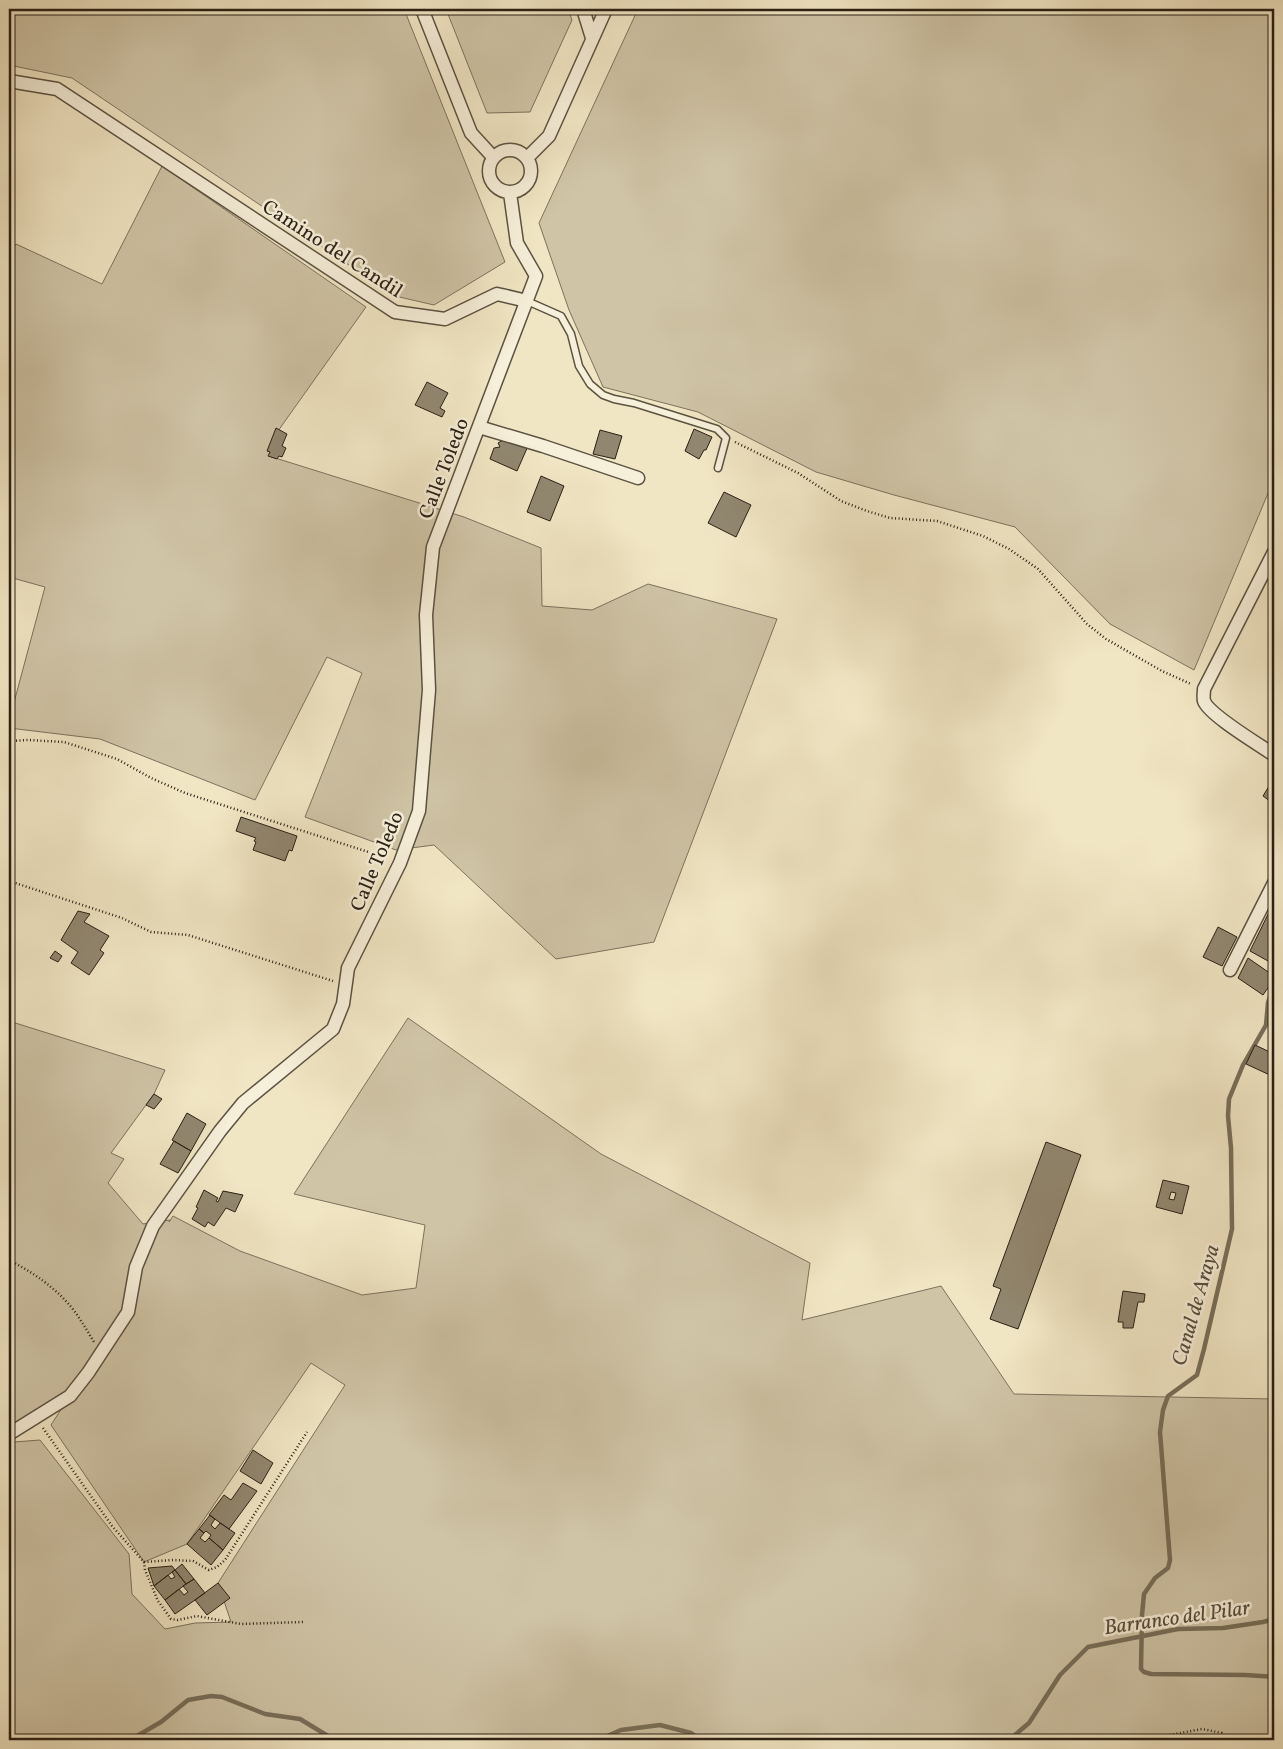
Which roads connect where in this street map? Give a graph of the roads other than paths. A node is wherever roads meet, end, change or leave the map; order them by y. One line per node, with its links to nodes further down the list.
1 (422, 9): 6 (street)
2 (582, 9): 4 (street)
3 (606, 9): 4 (street)
4 (592, 38): 7 (street)
5 (9, 81): 9 (street, Camino del Candil)
6 (493, 157): 7 (street); 8 (street)
7 (528, 158): 8 (street)
8 (510, 193): 9 (street, Calle Toledo)
9 (527, 301): 10 (street, Calle Toledo); 11 (lane, Camino del Candil)
10 (479, 427): 12 (street); 17 (street, Calle Toledo)
11 (718, 468)
12 (638, 478)
13 (1274, 552): 14 (street)
14 (1274, 755)
15 (1274, 883): 16 (street)
16 (1230, 970)
17 (9, 1434)

